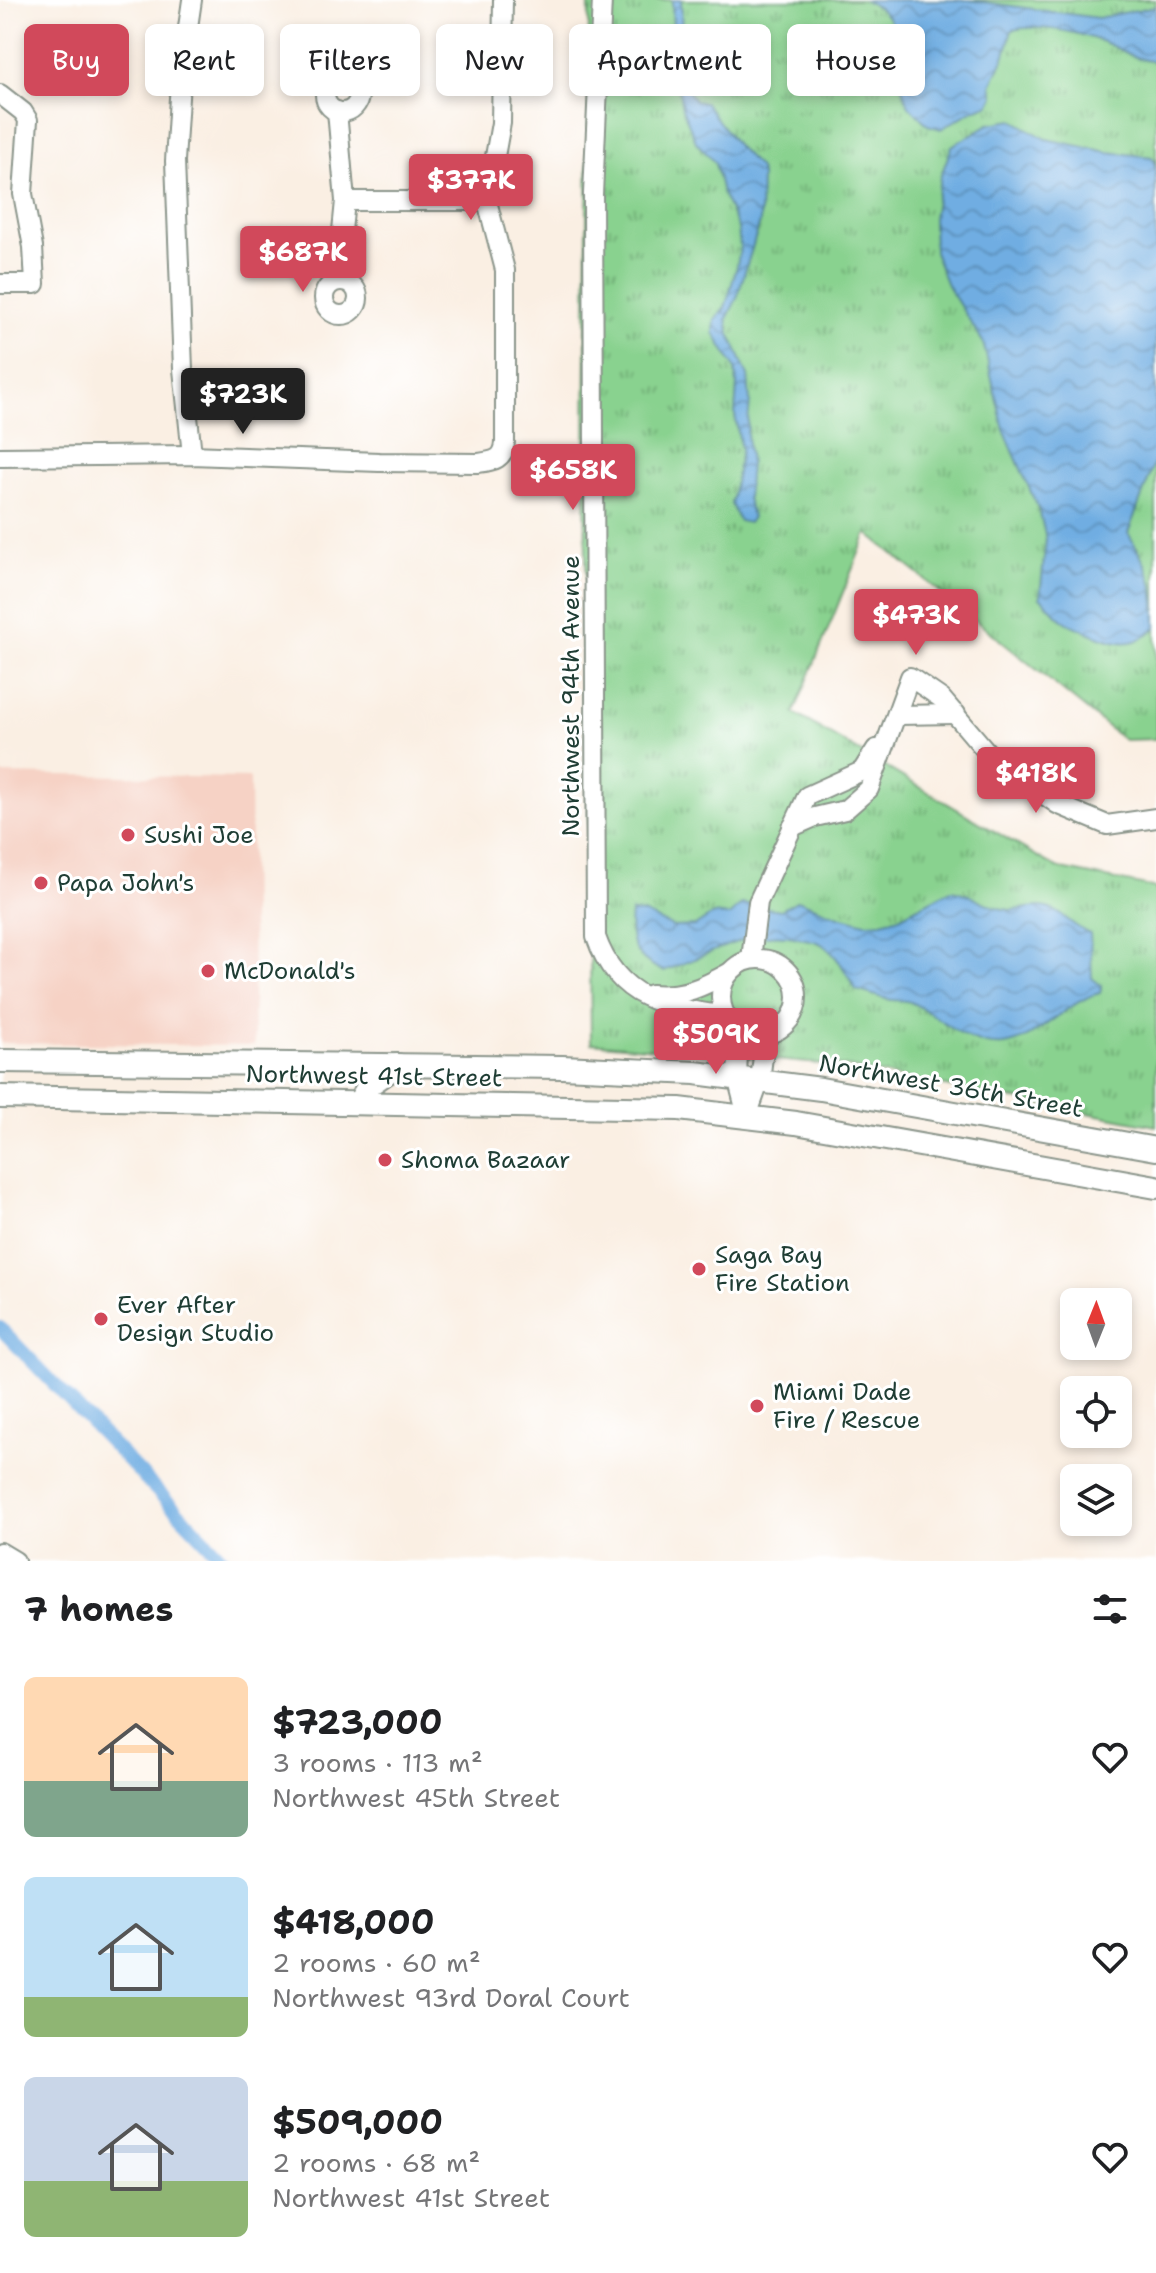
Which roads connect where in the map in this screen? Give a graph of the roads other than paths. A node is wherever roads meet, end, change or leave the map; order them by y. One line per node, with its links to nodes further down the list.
1 (192, 0): 10 (street)
2 (503, 0): 7 (street)
3 (602, 0): 18 (street, Northwest 94th Avenue)
4 (0, 94): 9 (street)
5 (337, 111): 6 (street)
6 (345, 201): 7 (street); 8 (street)
7 (487, 201): 10 (street)
8 (337, 281)
9 (0, 284)
10 (192, 455): 11 (street)
11 (0, 457)
12 (956, 714): 13 (street); 13 (street); 14 (street)
13 (898, 715): 15 (street); 15 (street)
14 (1156, 818)
15 (792, 827): 16 (street)
16 (753, 951): 17 (street); 20 (street)
17 (730, 972): 18 (street); 19 (street)
18 (637, 992): 19 (street, Northwest 94th Avenue)
19 (733, 1022): 20 (street); 26 (street)
20 (766, 1034): 27 (street)
21 (0, 1061): 22 (main road, Northwest 41st Street)
22 (180, 1063): 23 (main road, Northwest 41st Street); 29 (main road)
23 (274, 1064): 24 (main road, Northwest 41st Street); 30 (main road); 31 (main road)
24 (398, 1065): 25 (main road, Northwest 41st Street); 32 (main road)
25 (562, 1067): 26 (main road, Northwest 41st Street); 33 (main road)
26 (737, 1077): 27 (main road, Northwest 36th Street); 34 (street)
27 (760, 1080): 34 (street); 35 (main road, Northwest 36th Street)
28 (0, 1097): 29 (main road, Northwest 41st Street)
29 (178, 1099): 30 (main road, Northwest 41st Street)
30 (225, 1100): 31 (main road, Northwest 41st Street)
31 (305, 1101): 32 (main road, Northwest 41st Street)
32 (359, 1102): 33 (main road, Northwest 41st Street)
33 (561, 1105): 34 (main road, Northwest 41st Street)
34 (747, 1116): 37 (main road)
35 (1133, 1145): 36 (main road, Northwest 36th Street); 37 (main road)
36 (1156, 1149)
37 (1126, 1181): 38 (main road)
38 (1156, 1187)
39 (0, 1552): 40 (street)
40 (15, 1561)

